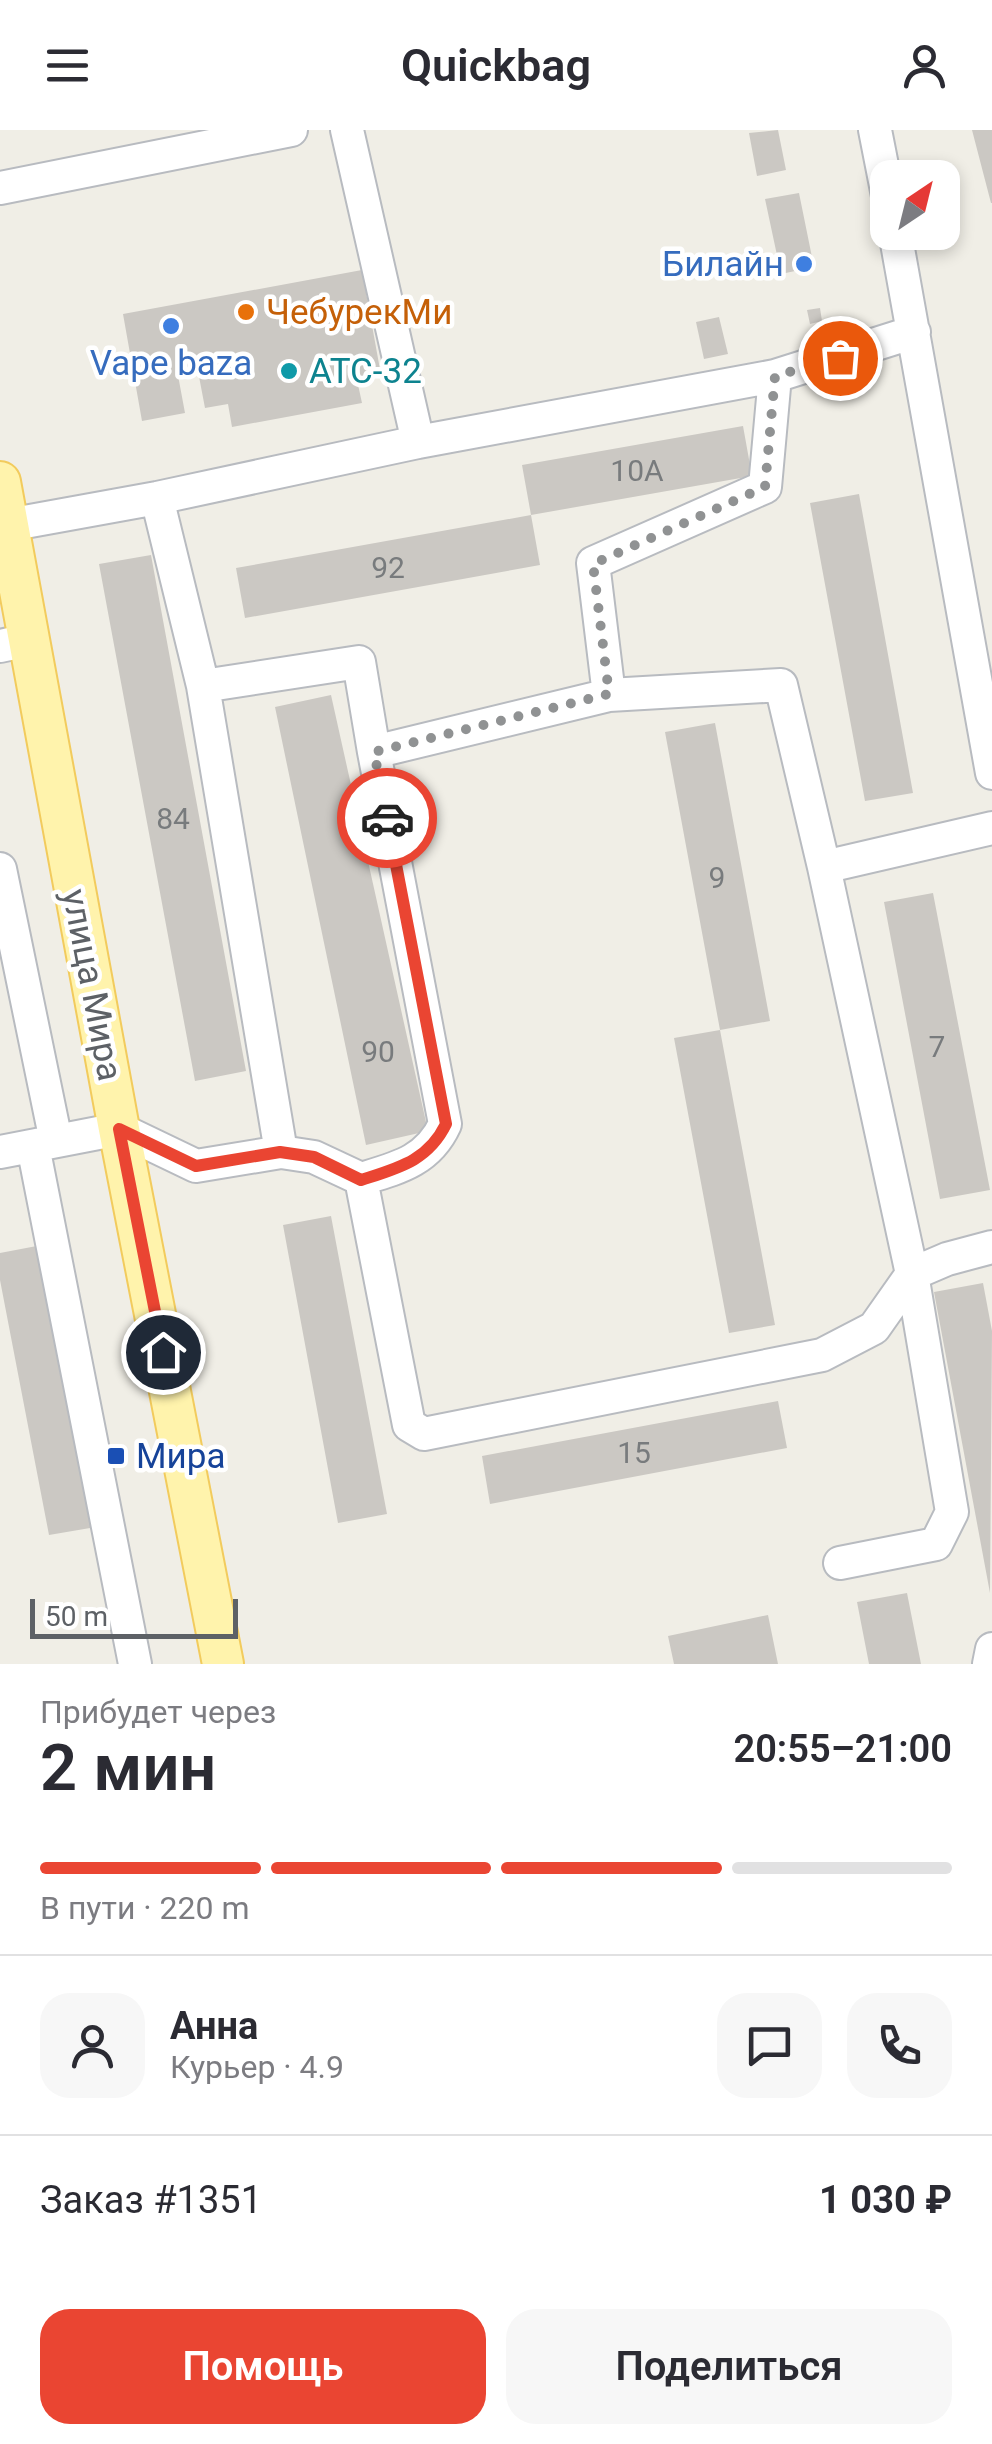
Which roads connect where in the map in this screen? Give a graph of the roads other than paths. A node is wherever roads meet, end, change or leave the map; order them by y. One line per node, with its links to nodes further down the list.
1 (290, 130): 5 (street)
2 (348, 130): 9 (street)
3 (875, 130): 4 (street)
4 (881, 160)
5 (0, 188)
6 (898, 250): 7 (street)
7 (914, 332): 8 (street); 17 (street)
8 (775, 376): 9 (street); 15 (street)
9 (418, 442): 11 (street)
10 (0, 482): 12 (main road, улица Мира)
11 (157, 498): 12 (street); 14 (street)
12 (8, 524): 13 (main road, улица Мира)
13 (14, 643): 21 (main road, улица Мира)
14 (203, 686): 16 (street); 24 (street)
15 (609, 694): 16 (street); 19 (street)
16 (374, 752): 25 (street)
17 (992, 773)
18 (992, 828): 19 (street)
19 (824, 867): 27 (street)
20 (0, 868): 22 (street)
21 (119, 1129): 22 (street); 24 (street); 31 (main road, улица Мира)
22 (44, 1143): 23 (street); 30 (street)
23 (0, 1152)
24 (280, 1152): 25 (street)
25 (361, 1180): 27 (street)
26 (992, 1247): 27 (street)
27 (912, 1274): 28 (street)
28 (840, 1564)
29 (992, 1649): 32 (street)
30 (135, 1664)
31 (221, 1664)
32 (989, 1664)

